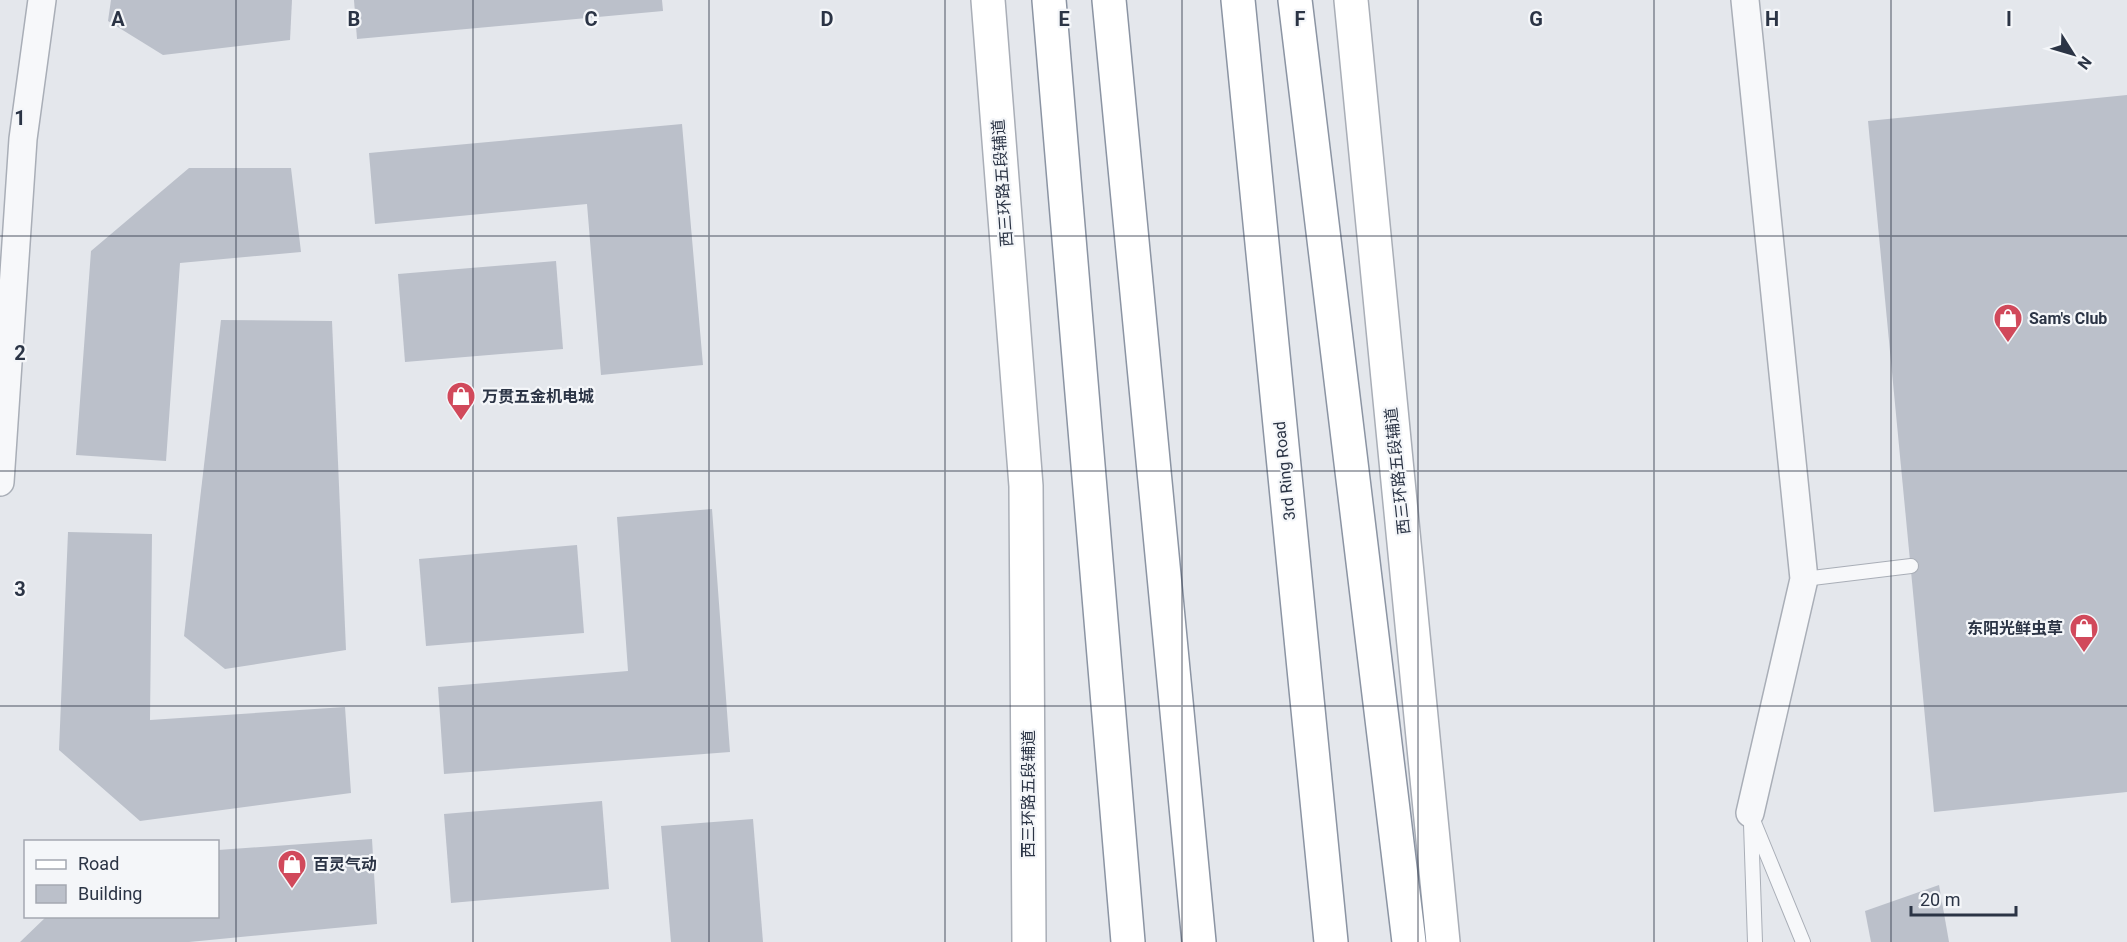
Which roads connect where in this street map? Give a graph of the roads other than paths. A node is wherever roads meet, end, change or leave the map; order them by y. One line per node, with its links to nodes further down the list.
1 (42, 0): 9 (street)
2 (988, 0): 13 (main road, 西三环路五段辅道)
3 (1049, 0): 14 (main road)
4 (1109, 0): 15 (main road)
5 (1238, 0): 16 (main road, 3rd Ring Road)
6 (1294, 0): 17 (main road)
7 (1351, 0): 18 (main road, 西三环路五段辅道)
8 (1745, 0): 11 (street)
9 (0, 482)
10 (1911, 566): 11 (lane)
11 (1804, 579): 12 (street)
12 (1750, 813): 19 (lane); 20 (lane)
13 (1029, 942)
14 (1128, 942)
15 (1199, 942)
16 (1331, 942)
17 (1409, 942)
18 (1443, 942)
19 (1755, 942)
20 (1803, 942)

